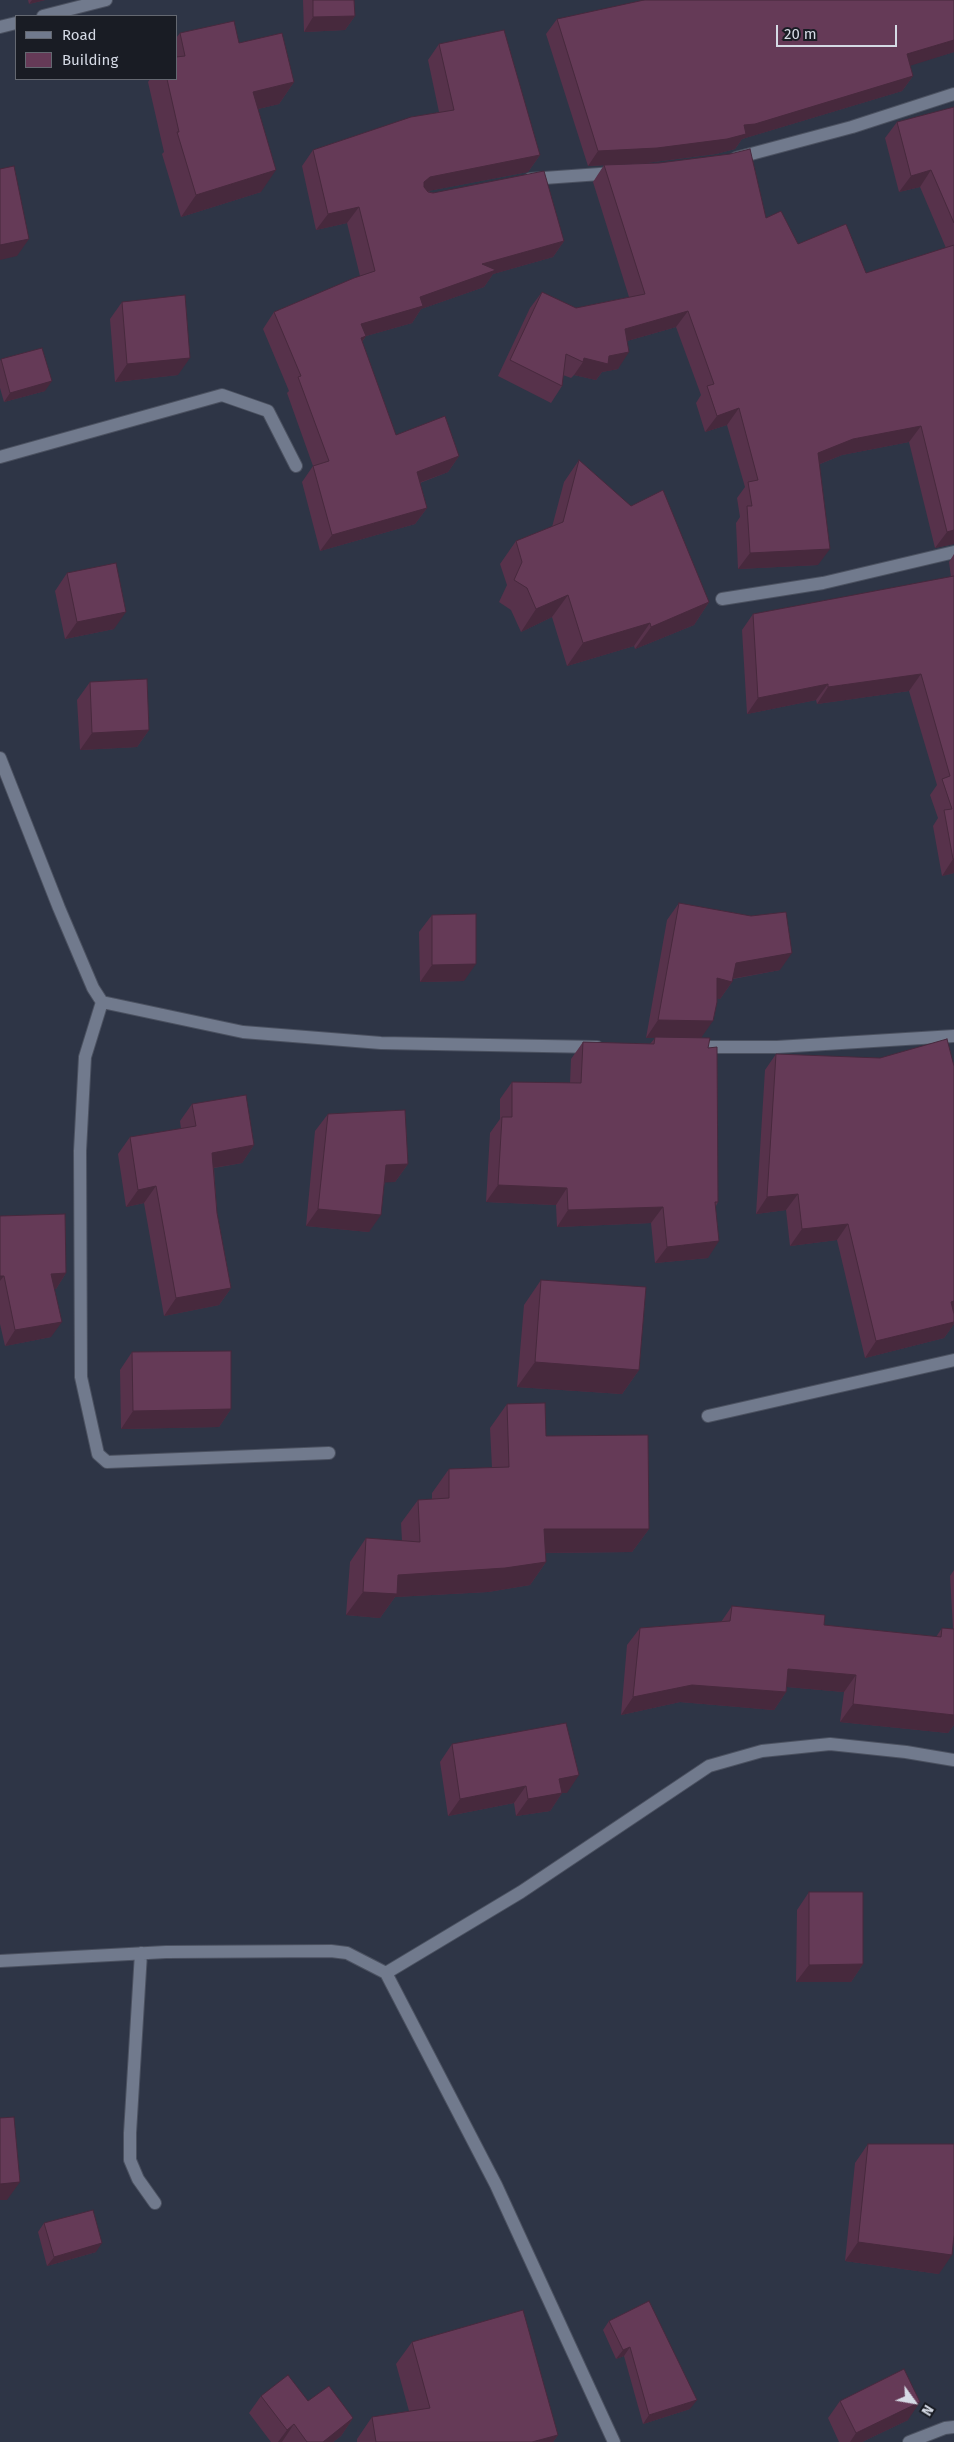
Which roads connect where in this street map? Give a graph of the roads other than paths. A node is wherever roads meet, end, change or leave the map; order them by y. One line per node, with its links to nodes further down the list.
1 (106, 0): 2 (street)
2 (47, 15)
3 (15, 23): 4 (street)
4 (0, 27)
5 (954, 94): 6 (street)
6 (727, 160)
7 (628, 172): 8 (street)
8 (521, 180)
9 (0, 457): 10 (street)
10 (296, 466)
11 (954, 552): 12 (street)
12 (722, 599)
13 (0, 758): 14 (street)
14 (102, 1002): 16 (street); 20 (street)
15 (954, 1036): 17 (street)
16 (609, 1047)
17 (678, 1047)
18 (954, 1360): 19 (street)
19 (708, 1416)
20 (329, 1453)
21 (954, 1760): 24 (street)
22 (141, 1953): 23 (street); 24 (street); 25 (street)
23 (0, 1961)
24 (386, 1974): 27 (street)
25 (155, 2203)
26 (954, 2427): 28 (street)
27 (614, 2442)
28 (909, 2442)

